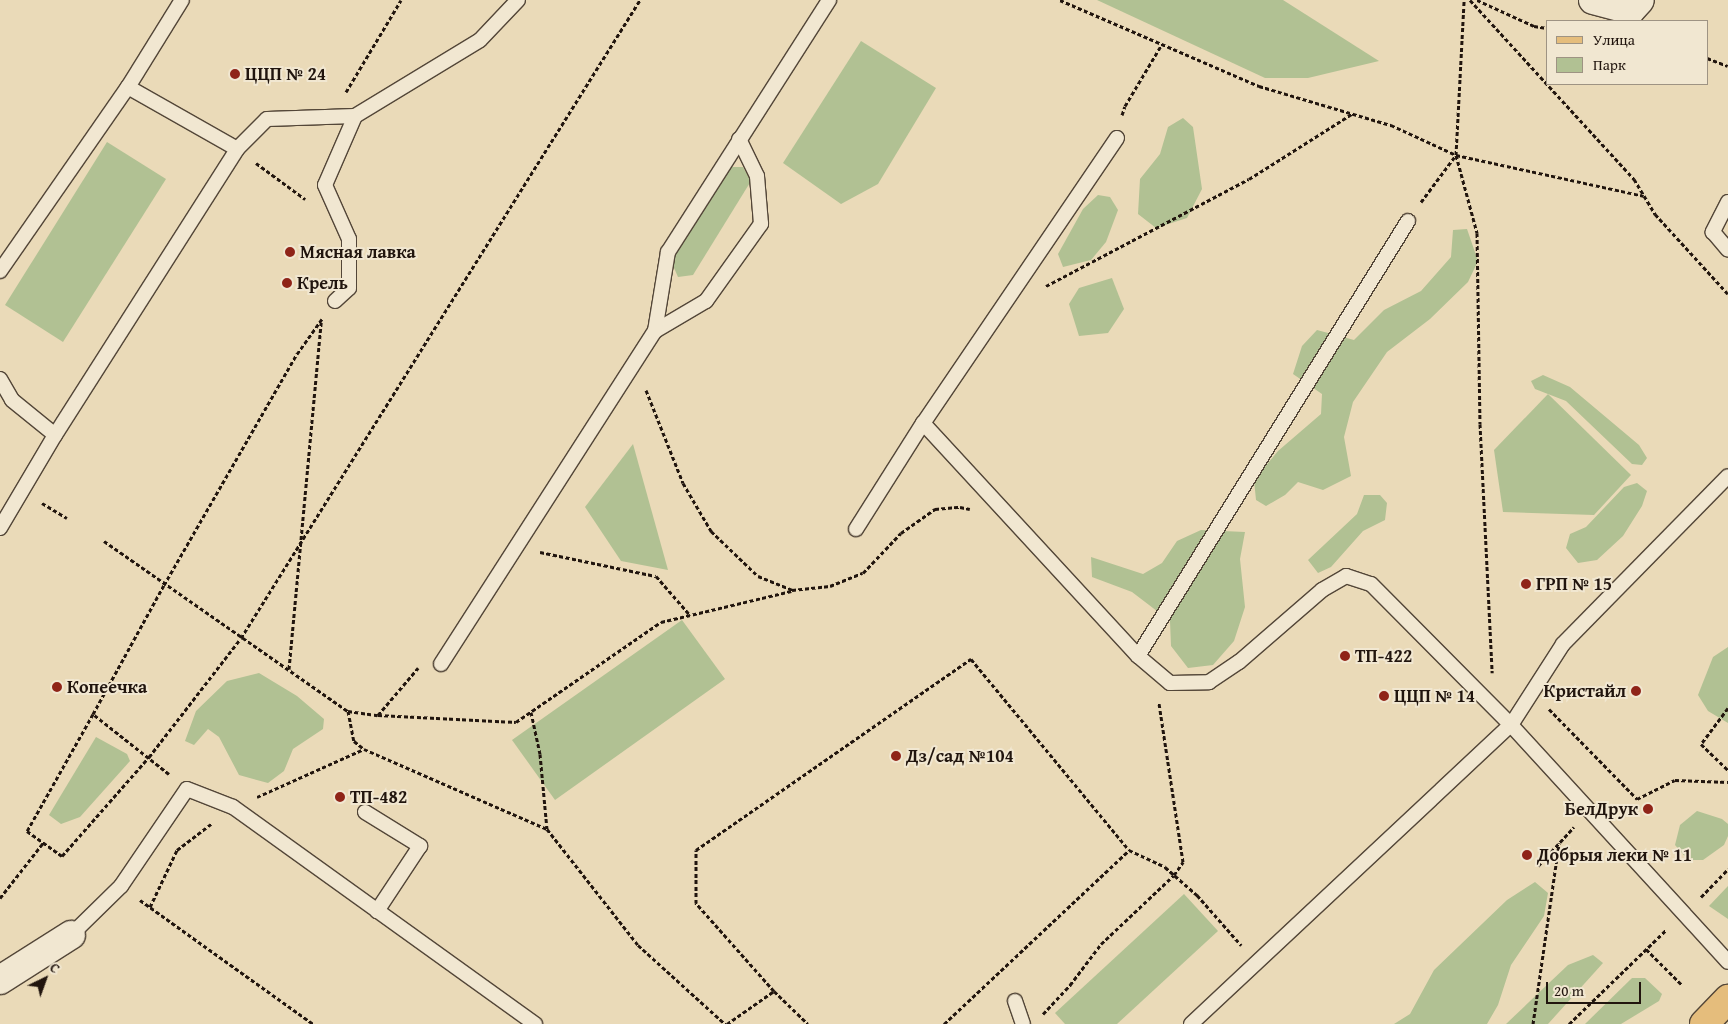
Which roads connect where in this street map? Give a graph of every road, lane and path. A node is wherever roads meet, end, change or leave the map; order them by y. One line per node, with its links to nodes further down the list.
1 (182, 0): 17 (lane)
2 (401, 0): 18 (path)
3 (518, 0): 20 (lane)
4 (640, 0): 47 (path)
5 (829, 0): 22 (lane)
6 (1464, 0): 24 (path)
7 (1470, 0): 15 (path)
8 (1477, 0): 11 (path)
9 (1593, 0): 10 (street)
10 (1635, 5)
11 (1546, 28)
12 (1162, 44): 21 (path)
13 (1708, 58): 14 (path)
14 (1728, 66)
15 (1546, 83)
16 (1548, 85): 25 (path)
17 (128, 87): 23 (lane); 30 (lane)
18 (345, 93)
19 (1353, 114): 31 (path)
20 (355, 116): 23 (lane); 33 (lane)
21 (1117, 138): 38 (lane)
22 (739, 139): 35 (lane); 35 (lane)
23 (237, 149): 26 (path); 39 (lane)
24 (1456, 155): 25 (path); 28 (path)
25 (1644, 196): 32 (path)
26 (309, 202)
27 (1728, 202): 29 (lane)
28 (1408, 221): 53 (lane)
29 (1728, 250)
30 (0, 271)
31 (1043, 287)
32 (1728, 294)
33 (335, 301): 34 (path)
34 (321, 320): 47 (path); 49 (path)
35 (655, 331): 36 (lane)
36 (635, 362): 50 (path); 55 (lane)
37 (0, 379): 39 (lane)
38 (923, 423): 43 (lane); 45 (lane)
39 (55, 435): 41 (lane)
40 (1728, 476): 58 (lane)
41 (22, 491): 42 (path); 44 (lane)
42 (67, 518)
43 (1012, 519): 50 (path); 53 (lane)
44 (0, 528)
45 (856, 529)
46 (104, 541): 49 (path)
47 (299, 545): 52 (path); 57 (path)
48 (531, 550): 51 (path)
49 (164, 584): 52 (path); 62 (path)
50 (792, 590): 51 (path)
51 (690, 615): 61 (path)
52 (241, 638): 57 (path); 66 (path)
53 (1138, 656): 56 (lane)
54 (422, 663): 63 (path)
55 (441, 664)
56 (1153, 669): 64 (lane); 81 (path)
57 (289, 670): 60 (path)
58 (1533, 693): 64 (lane); 69 (path)
59 (1728, 708): 67 (path)
60 (348, 710): 63 (path); 65 (path)
61 (531, 712): 63 (path); 74 (path)
62 (93, 714): 66 (path); 76 (path)
63 (378, 715)
64 (1510, 725): 71 (lane); 103 (lane)
65 (364, 749): 70 (path); 74 (path)
66 (149, 757): 68 (path); 76 (path)
67 (1728, 770)
68 (174, 778)
69 (1728, 782)
70 (233, 807): 82 (lane); 84 (path); 85 (lane)
71 (1589, 810): 73 (path); 86 (lane)
72 (365, 812): 85 (lane)
73 (1575, 826): 75 (path); 77 (path)
74 (547, 829): 99 (path)
75 (1582, 833)
76 (43, 843): 83 (path)
77 (1559, 843): 79 (path); 104 (path)
78 (1129, 850): 81 (path); 93 (path); 101 (path)
79 (1538, 866)
80 (1728, 869): 86 (path)
81 (1174, 875): 88 (path); 96 (path)
82 (121, 886): 84 (path); 87 (lane)
83 (0, 898)
84 (150, 907): 97 (path)
85 (378, 911): 98 (lane)
86 (1684, 913): 89 (path); 90 (lane)
87 (71, 935): 91 (street)
88 (1238, 942)
89 (1646, 949): 92 (path); 105 (path)
90 (1728, 962)
91 (0, 980)
92 (1682, 985)
93 (774, 991): 99 (path); 100 (path)
94 (1728, 998): 106 (main road)
95 (1015, 1001): 102 (lane)
96 (1040, 1018)
97 (313, 1024)
98 (535, 1024)
99 (726, 1024)
100 (808, 1024)
101 (944, 1024)
102 (1023, 1024)
103 (1190, 1024)
104 (1533, 1024)
105 (1569, 1024)
106 (1704, 1024)

